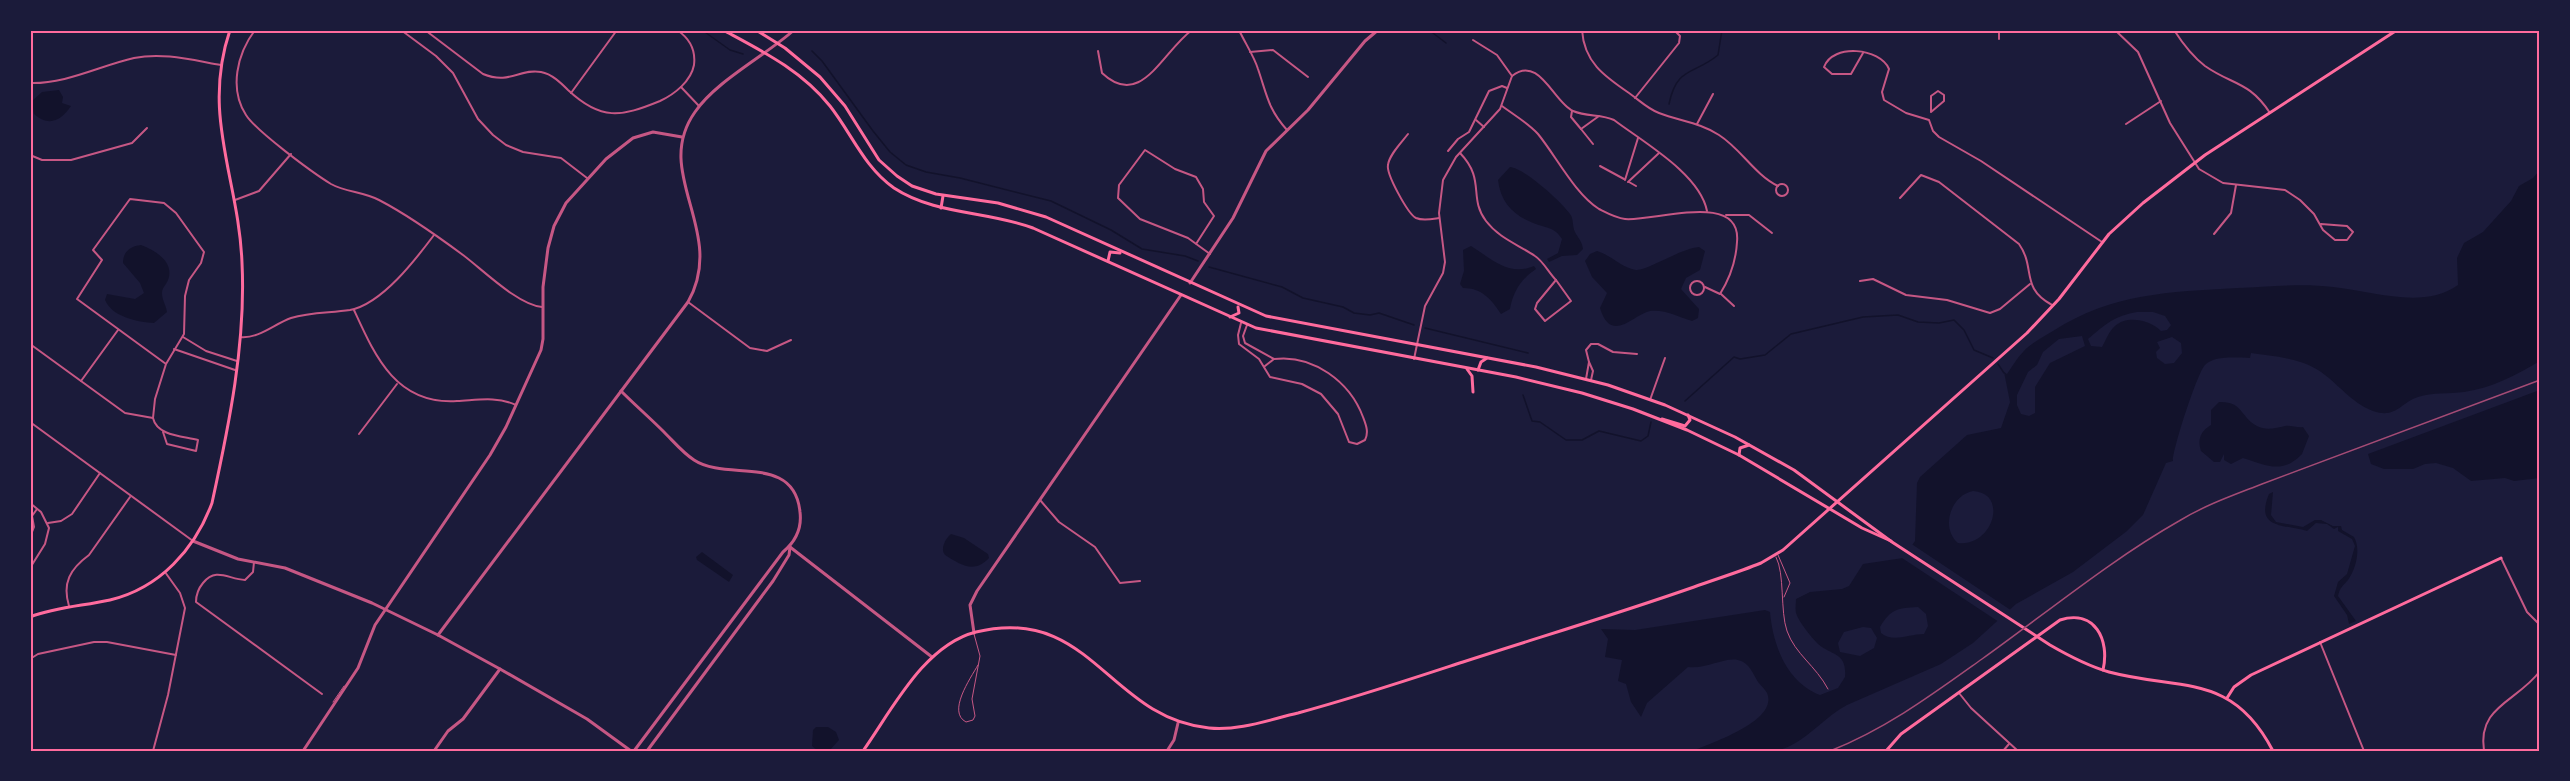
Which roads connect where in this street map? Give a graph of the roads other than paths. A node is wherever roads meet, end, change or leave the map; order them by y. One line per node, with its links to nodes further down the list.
1 (230, 30): 27 (main road)
2 (255, 30): 58 (street)
3 (401, 30): 62 (street)
4 (425, 30): 33 (street)
5 (617, 30): 33 (street)
6 (676, 30): 31 (street)
7 (723, 30): 25 (main road)
8 (756, 30): 22 (main road)
9 (794, 30): 22 (street)
10 (1192, 30): 23 (street)
11 (1239, 30): 24 (street)
12 (1378, 30): 50 (street)
13 (1582, 30): 35 (street)
14 (1674, 30): 35 (street)
15 (1999, 30): 20 (street)
16 (2110, 30): 19 (lane)
17 (2174, 30): 41 (street)
18 (2397, 30): 41 (main road)
19 (2116, 31): 36 (street)
20 (1999, 39)
21 (1473, 40): 28 (street)
22 (778, 43): 25 (street); 67 (main road)
23 (1098, 51)
24 (1251, 52): 29 (street); 50 (street)
25 (766, 53): 37 (street); 70 (main road)
26 (1863, 53): 26 (street); 44 (street)
27 (221, 65): 30 (street); 69 (main road)
28 (1512, 76): 32 (street); 39 (street)
29 (1308, 77)
30 (30, 83)
31 (681, 87): 33 (street); 37 (street)
32 (1507, 88): 38 (street); 43 (street)
33 (571, 93)
34 (1713, 94): 45 (street)
35 (1635, 98): 45 (street)
36 (2161, 101): 46 (street); 60 (street)
37 (699, 106): 52 (street)
38 (1502, 106): 47 (street); 71 (street)
39 (1572, 111): 42 (street); 49 (street)
40 (1931, 112): 40 (street); 44 (street)
41 (2270, 113): 60 (main road)
42 (1600, 116): 49 (street); 53 (street)
43 (1476, 120): 47 (street); 55 (street)
44 (1929, 120): 78 (street)
45 (1697, 124): 66 (street)
46 (2126, 124)
47 (1484, 127): 56 (street)
48 (147, 128): 59 (street)
49 (1581, 129): 54 (street)
50 (1287, 130): 80 (street)
51 (1408, 134): 73 (street)
52 (682, 137): 62 (street); 90 (street)
53 (1638, 138): 57 (street); 63 (street)
54 (1593, 144)
55 (1448, 151)
56 (1460, 153): 73 (street); 83 (street)
57 (1659, 153): 63 (street); 71 (street)
58 (291, 154): 69 (street); 77 (street)
59 (30, 155)
60 (2195, 162): 64 (street); 78 (main road)
61 (1600, 166): 63 (street)
62 (587, 178): 94 (street)
63 (1626, 181): 65 (street)
64 (2236, 185): 74 (street); 76 (street)
65 (1636, 186)
66 (1778, 186): 66 (street)
67 (943, 196): 70 (main road); 81 (main road)
68 (1900, 198): 86 (street)
69 (235, 200): 101 (main road)
70 (940, 208): 82 (main road)
71 (1707, 212): 72 (street)
72 (1726, 215): 75 (street); 88 (street)
73 (1439, 218): 104 (street)
74 (2321, 224): 74 (street)
75 (1772, 233)
76 (2214, 234)
77 (434, 235): 94 (street); 95 (street)
78 (2102, 243): 93 (main road)
79 (1196, 244): 79 (street); 80 (street)
80 (1209, 254): 85 (street)
81 (1130, 255): 82 (main road); 85 (main road)
82 (1109, 262): 89 (main road)
83 (1556, 280): 83 (street)
84 (1860, 281): 86 (street)
85 (1190, 283): 91 (main road)
86 (2030, 284): 93 (street)
87 (1705, 287): 87 (street); 88 (street)
88 (1720, 294): 92 (street)
89 (1181, 295): 96 (main road); 138 (street)
90 (687, 302): 102 (street); 124 (street)
91 (1236, 304): 96 (main road); 104 (main road)
92 (1734, 306)
93 (2053, 306): 139 (main road)
94 (542, 307): 127 (street)
95 (354, 309): 101 (street); 123 (street)
96 (1228, 317): 97 (main road)
97 (1241, 323): 98 (main road); 116 (street)
98 (1247, 325): 110 (street); 111 (main road)
99 (118, 330): 100 (street); 115 (street); 122 (street)
100 (183, 337): 105 (street); 106 (street)
101 (240, 337): 113 (main road)
102 (791, 340)
103 (30, 344): 122 (street)
104 (1417, 345): 108 (main road); 111 (street)
105 (174, 349): 112 (street); 115 (street)
106 (206, 351): 112 (street); 113 (street)
107 (1637, 354): 114 (street)
108 (1489, 357): 119 (main road); 120 (main road)
109 (1665, 358): 126 (street)
110 (1274, 359): 116 (street); 116 (street)
111 (1414, 359): 117 (main road)
112 (203, 360): 118 (street)
113 (237, 361): 118 (main road)
114 (1589, 362): 120 (street); 121 (street)
115 (166, 364): 129 (street)
116 (1265, 366)
117 (1465, 368): 119 (main road); 125 (main road)
118 (235, 370): 145 (main road)
119 (1478, 370): 130 (main road)
120 (1586, 379): 121 (main road)
121 (1591, 380): 126 (main road)
122 (81, 381): 129 (street)
123 (398, 383): 127 (street); 133 (street)
124 (621, 391): 147 (street); 160 (street)
125 (1473, 392)
126 (1650, 400): 128 (main road)
127 (516, 405): 156 (street)
128 (1687, 414): 130 (main road); 134 (main road)
129 (153, 418): 132 (street)
130 (1660, 419): 135 (main road)
131 (30, 422): 136 (street)
132 (164, 432): 132 (street)
133 (359, 434)
134 (1751, 445): 135 (main road); 139 (main road)
135 (1739, 455): 142 (main road)
136 (100, 473): 137 (street); 143 (street)
137 (131, 496): 145 (street); 155 (street)
138 (1040, 500): 153 (street); 159 (street)
139 (1838, 501): 142 (main road); 146 (main road)
140 (30, 503): 141 (street)
141 (37, 508): 143 (street); 144 (street)
142 (1830, 509): 146 (main road); 148 (main road)
143 (48, 523): 151 (street)
144 (30, 537)
145 (193, 541): 150 (street); 152 (main road)
146 (1892, 542): 167 (main road)
147 (790, 547): 163 (street); 178 (street); 179 (street)
148 (1776, 555): 154 (lane); 154 (lane); 173 (main road)
149 (2501, 558): 158 (street); 161 (main road)
150 (254, 562): 156 (street); 171 (street)
151 (30, 568)
152 (165, 572): 155 (main road); 162 (street)
153 (1140, 581)
154 (1783, 599): 169 (lane)
155 (69, 606): 157 (main road)
156 (385, 610): 160 (street); 176 (street)
157 (30, 617)
158 (2540, 625)
159 (974, 633): 163 (main road); 165 (lane); 173 (main road)
160 (438, 635): 166 (street)
161 (2320, 642): 172 (main road); 186 (street)
162 (176, 655): 164 (street); 175 (street)
163 (932, 657): 180 (main road)
164 (30, 659)
165 (978, 665): 165 (lane)
166 (500, 669): 177 (street); 178 (street)
167 (2103, 670): 170 (main road); 172 (main road)
168 (2540, 671): 187 (street)
169 (1828, 689)
170 (1959, 693): 174 (street); 182 (main road)
171 (322, 694)
172 (2226, 698): 185 (main road)
173 (1178, 723): 181 (street)
174 (2009, 744): 183 (street); 184 (street)
175 (153, 751)
176 (303, 751)
177 (434, 751)
178 (633, 751)
179 (647, 751)
180 (863, 751)
181 (1167, 751)
182 (1886, 751)
183 (2003, 751)
184 (2018, 751)
185 (2273, 751)
186 (2364, 751)
187 (2484, 751)

